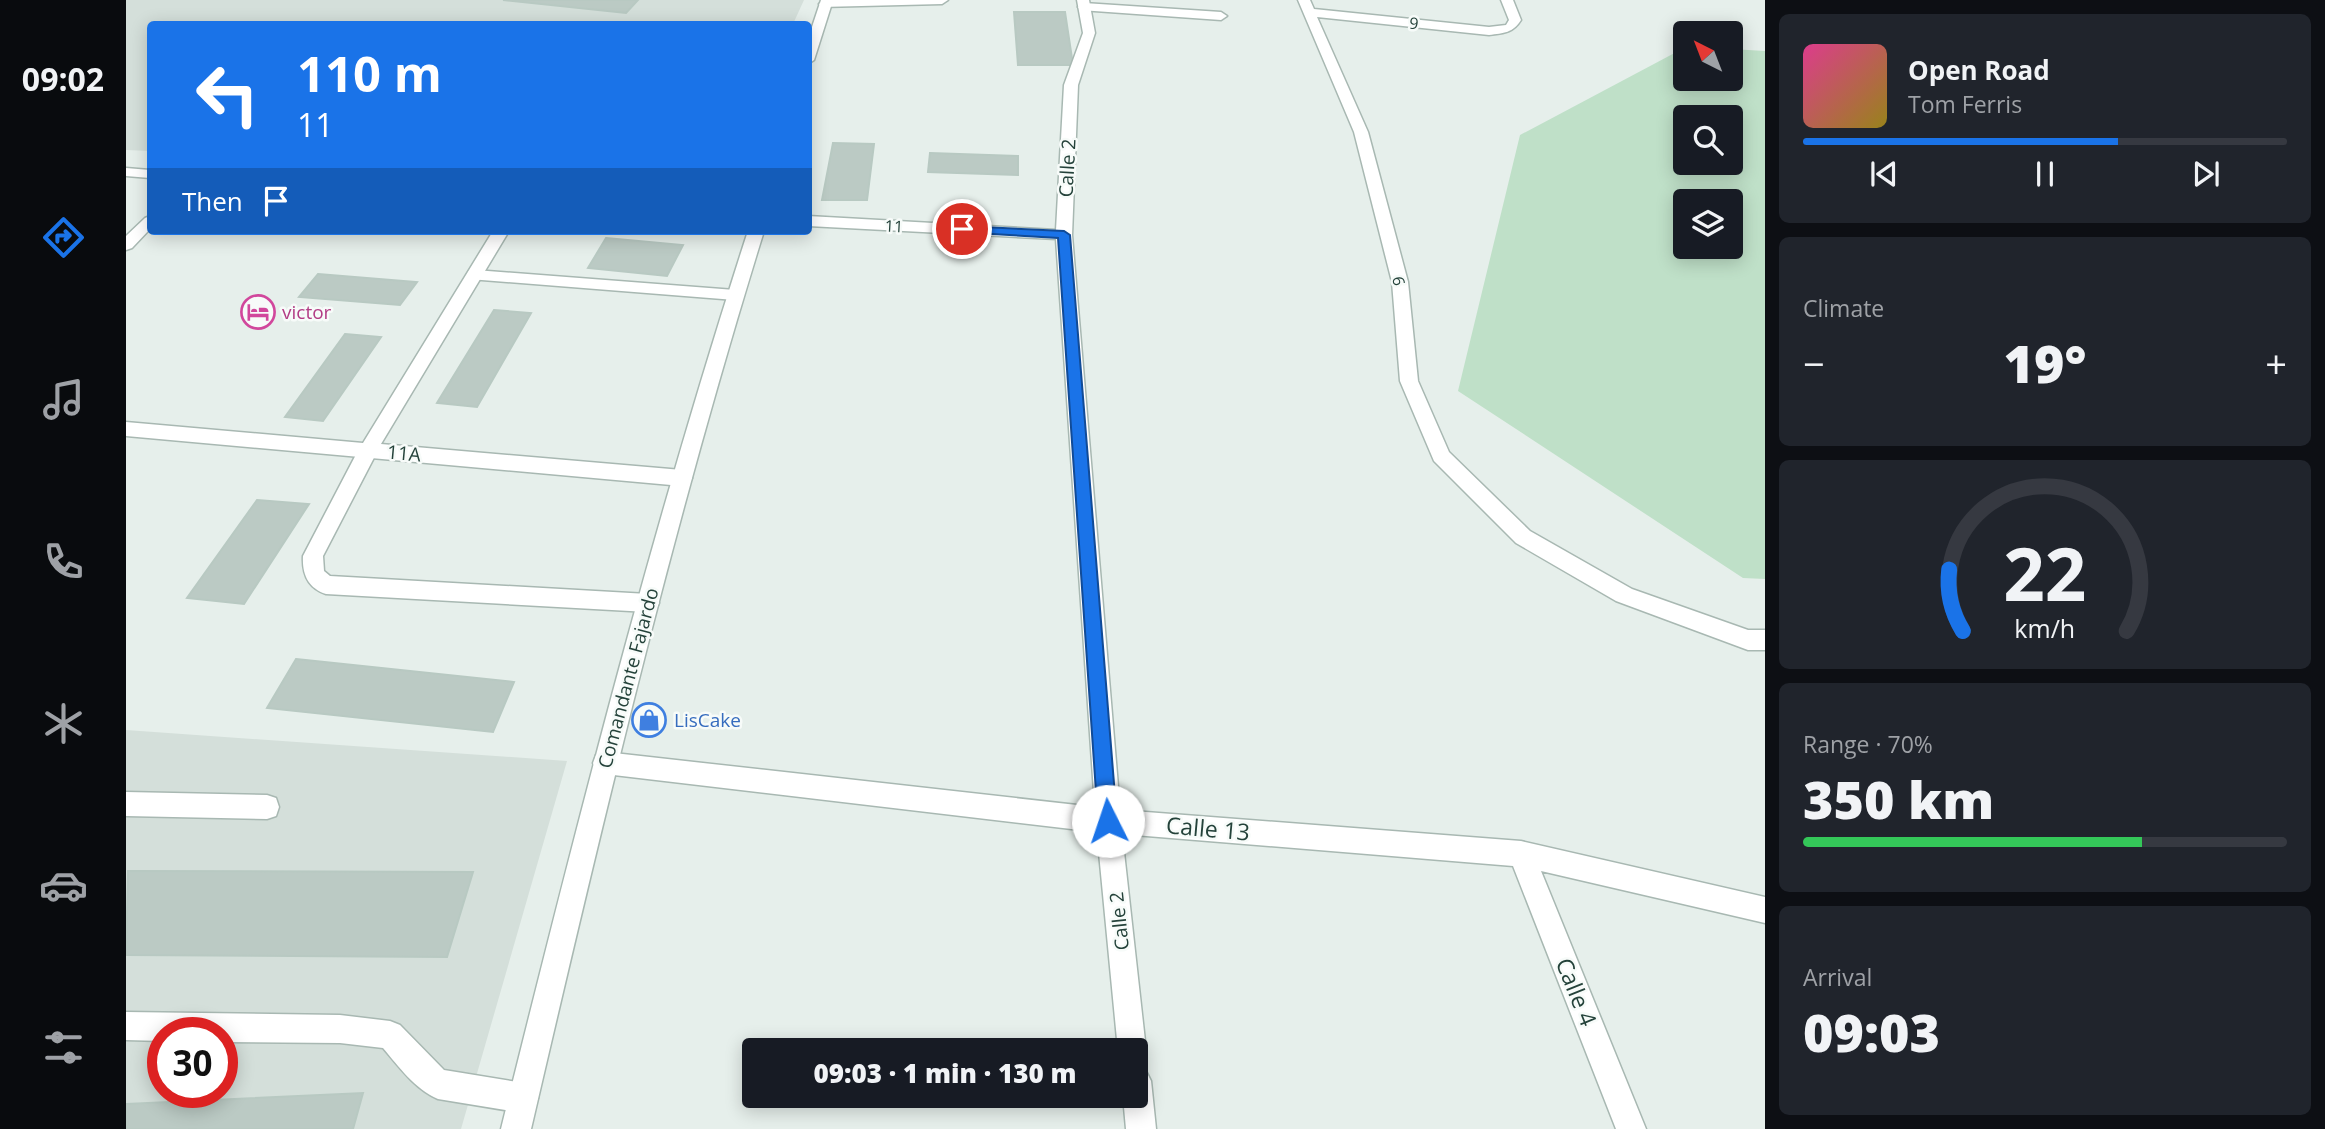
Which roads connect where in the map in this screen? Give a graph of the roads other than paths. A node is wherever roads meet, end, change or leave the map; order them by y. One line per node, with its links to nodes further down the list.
1 (942, 0): 3 (street)
2 (1507, 0): 5 (street, 9)
3 (826, 2): 7 (street)
4 (1084, 3): 6 (street); 14 (street, Calle 2)
5 (1306, 6): 22 (street, 6)
6 (1221, 16)
7 (812, 47)
8 (126, 172): 9 (street)
9 (147, 174)
10 (812, 221): 14 (street, 11)
11 (147, 224): 15 (street)
12 (499, 235): 16 (street)
13 (755, 235): 17 (street, Comandante Fajardo)
14 (1064, 235): 26 (street, Calle 2)
15 (126, 245)
16 (474, 275): 17 (street); 19 (street)
17 (735, 295): 20 (street, Comandante Fajardo)
18 (126, 429): 19 (street, 11A)
19 (368, 450): 20 (street, 11A); 21 (street)
20 (682, 478): 21 (street, Comandante Fajardo)
21 (648, 603): 23 (street, Comandante Fajardo)
22 (1765, 640)
23 (605, 763): 26 (street, Calle 13); 31 (street, Comandante Fajardo)
24 (126, 804): 25 (street)
25 (267, 807)
26 (1108, 821): 27 (street, Calle 13); 30 (street, Calle 2)
27 (1521, 854): 28 (street, Calle 13); 35 (street, Calle 4)
28 (1765, 910)
29 (126, 1026): 31 (street)
30 (1131, 1038)
31 (523, 1098): 33 (street, Comandante Fajardo)
32 (1139, 1108): 34 (street)
33 (516, 1129)
34 (1141, 1129)
35 (1631, 1129)

